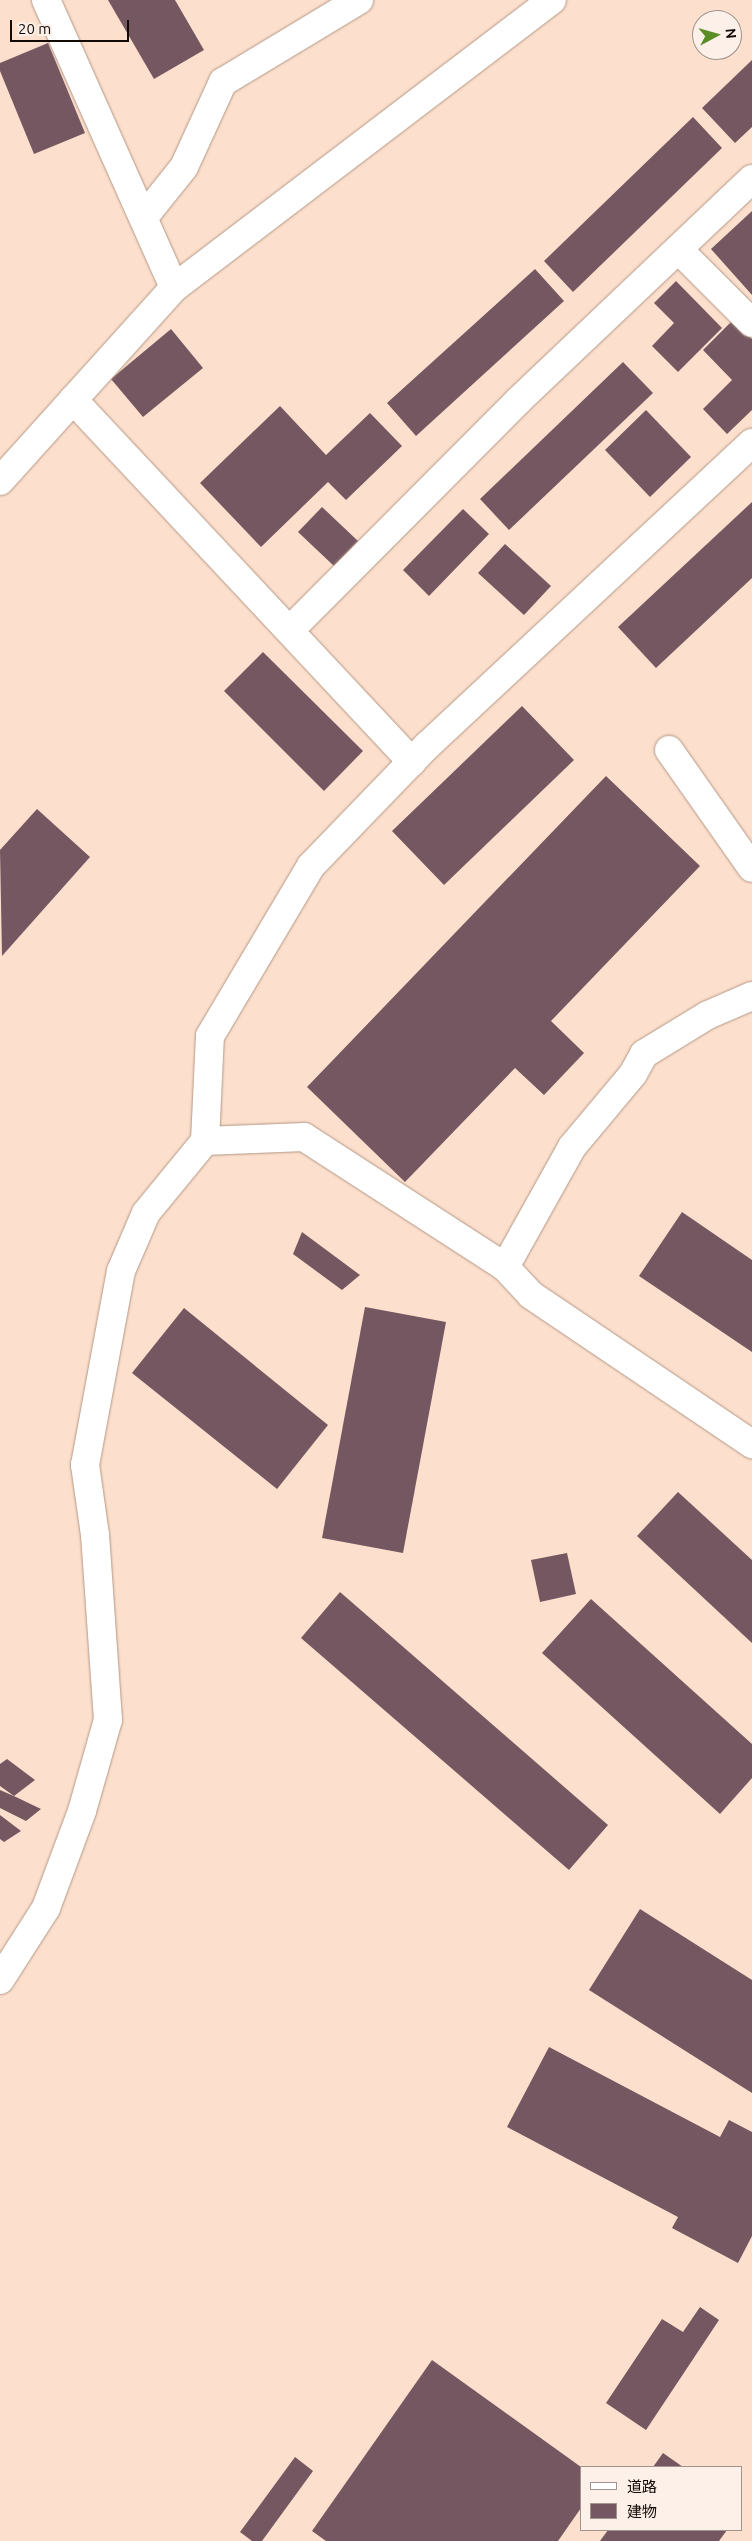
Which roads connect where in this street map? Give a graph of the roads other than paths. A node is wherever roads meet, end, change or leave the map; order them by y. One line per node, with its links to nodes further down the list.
1 (46, 0): 5 (street)
2 (359, 0): 5 (street)
3 (552, 0): 7 (street)
4 (752, 179): 6 (street)
5 (144, 218): 7 (street)
6 (679, 250): 8 (street); 12 (street)
7 (174, 288): 9 (street)
8 (752, 323)
9 (73, 400): 11 (street); 12 (street)
10 (752, 443): 14 (street)
11 (0, 481)
12 (291, 629): 14 (street)
13 (669, 750): 15 (street)
14 (412, 762): 17 (street)
15 (752, 868)
16 (752, 996): 18 (street)
17 (205, 1140): 18 (street); 20 (street)
18 (505, 1267): 19 (street)
19 (752, 1444)
20 (0, 1980)

